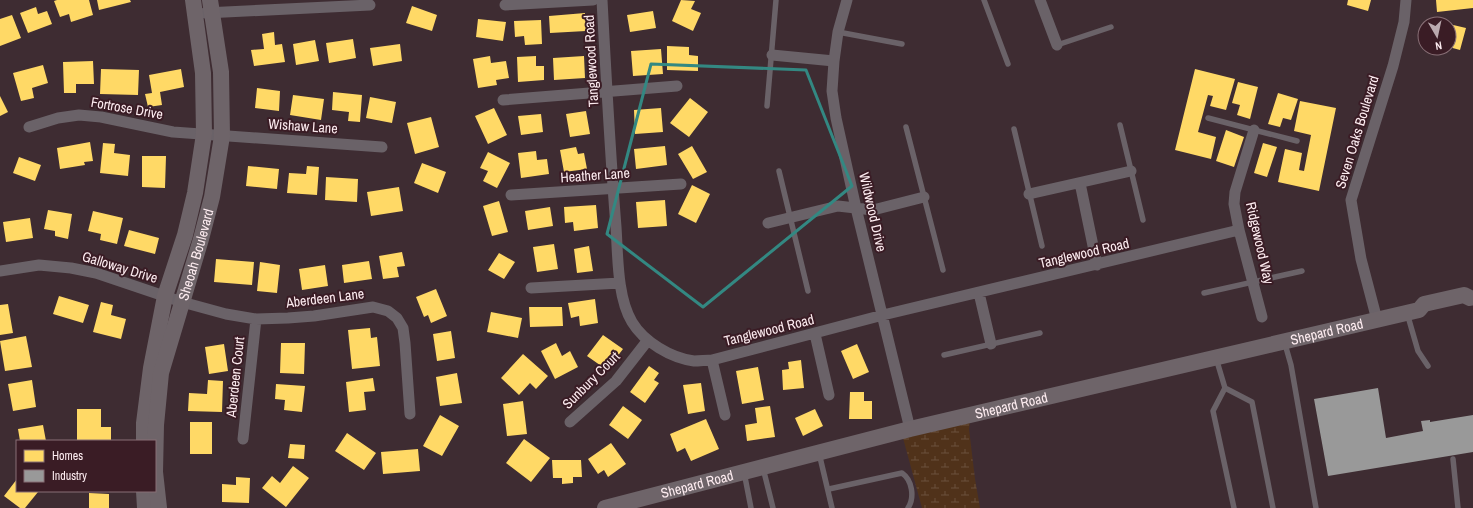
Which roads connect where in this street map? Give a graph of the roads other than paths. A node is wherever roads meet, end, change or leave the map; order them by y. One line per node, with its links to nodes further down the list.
1 (593, 0): 8 (street)
2 (602, 0): 20 (street, Tanglewood Road)
3 (776, 0): 16 (lane)
4 (847, 0): 13 (street, Wildwood Drive)
5 (984, 0): 18 (lane)
6 (1040, 0): 15 (street)
7 (1406, 0): 64 (street, Seven Oaks Boulevard)
8 (505, 5)
9 (211, 6): 10 (street); 11 (street); 30 (street, Sheoah Boulevard)
10 (370, 6)
11 (194, 7): 29 (street, Sheoah Boulevard)
12 (1111, 26): 15 (lane)
13 (838, 32): 14 (lane); 17 (street, Wildwood Drive)
14 (902, 44)
15 (1057, 46)
16 (772, 55): 17 (street); 22 (lane)
17 (834, 61): 41 (street, Wildwood Drive)
18 (1008, 64)
19 (677, 86): 20 (street)
20 (607, 92): 21 (street); 37 (street, Tanglewood Road)
21 (503, 100)
22 (767, 106)
23 (1208, 118): 28 (lane)
24 (1120, 125): 33 (lane)
25 (28, 126): 29 (street, Fortrose Drive)
26 (906, 127): 40 (lane)
27 (1014, 129): 38 (lane)
28 (1254, 130): 31 (lane); 45 (street, Ridgewood Way)
29 (204, 134): 30 (street, Fortrose Drive); 57 (street, Sheoah Boulevard)
30 (222, 136): 32 (street, Wishaw Lane); 59 (street, Sheoah Boulevard)
31 (1296, 141)
32 (382, 147)
33 (1131, 170): 35 (street); 43 (lane)
34 (779, 171): 42 (lane)
35 (1080, 183): 38 (street); 47 (street)
36 (681, 184): 37 (street, Heather Lane)
37 (613, 189): 39 (street, Heather Lane); 52 (street, Tanglewood Road)
38 (1029, 194): 46 (lane)
39 (511, 195)
40 (924, 197): 41 (street); 49 (lane)
41 (856, 208): 42 (street); 61 (street, Wildwood Drive)
42 (790, 218): 44 (street); 54 (lane)
43 (1143, 220)
44 (768, 223)
45 (1239, 230): 47 (street, Tanglewood Road); 51 (street, Ridgewood Way)
46 (1042, 246)
47 (1097, 265): 55 (street, Tanglewood Road)
48 (0, 270): 57 (street, Galloway Drive)
49 (942, 270)
50 (1302, 271): 51 (lane)
51 (1253, 282): 56 (lane); 62 (street, Ridgewood Way)
52 (620, 283): 53 (street); 67 (street, Tanglewood Road)
53 (531, 288)
54 (808, 291)
55 (979, 293): 61 (street, Tanglewood Road); 69 (street)
56 (1204, 293)
57 (165, 296): 59 (street, Galloway Drive); 81 (street, Sheoah Boulevard)
58 (1472, 298): 60 (street, Shepard Road)
59 (182, 302): 63 (street, Aberdeen Lane); 82 (street, Sheoah Boulevard)
60 (1413, 311): 64 (street, Shepard Road); 73 (lane)
61 (882, 315): 66 (street, Tanglewood Road); 79 (street, Wildwood Drive)
62 (1262, 317)
63 (256, 319): 76 (street, Aberdeen Lane); 80 (street, Aberdeen Court)
64 (1377, 320): 68 (street, Shepard Road)
65 (1040, 333): 69 (lane)
66 (815, 334): 72 (street, Tanglewood Road); 75 (street)
67 (648, 340): 72 (street, Tanglewood Road); 78 (street, Sunbury Court)
68 (1284, 342): 71 (street, Shepard Road); 99 (lane)
69 (991, 344): 70 (lane)
70 (944, 355)
71 (1215, 358): 74 (lane); 79 (street, Shepard Road)
72 (712, 360): 77 (street)
73 (1428, 366)
74 (1224, 388): 97 (lane); 98 (lane)
75 (829, 395)
76 (410, 414)
77 (725, 415)
78 (570, 422)
79 (910, 429): 83 (street, Shepard Road)
80 (243, 439)
81 (144, 440)
82 (156, 440)
83 (819, 453): 85 (street, Shepard Road); 88 (lane)
84 (1453, 459): 100 (lane)
85 (763, 467): 86 (street, Shepard Road); 94 (lane)
86 (744, 472): 92 (street, Shepard Road); 93 (lane)
87 (156, 481): 91 (street, Sheoah Boulevard)
88 (829, 489): 95 (lane); 96 (lane)
89 (144, 492): 90 (street)
90 (145, 508)
91 (159, 508)
92 (605, 508)
93 (751, 508)
94 (773, 508)
95 (832, 508)
96 (908, 508)
97 (1234, 508)
98 (1273, 508)
99 (1316, 508)
100 (1458, 508)

